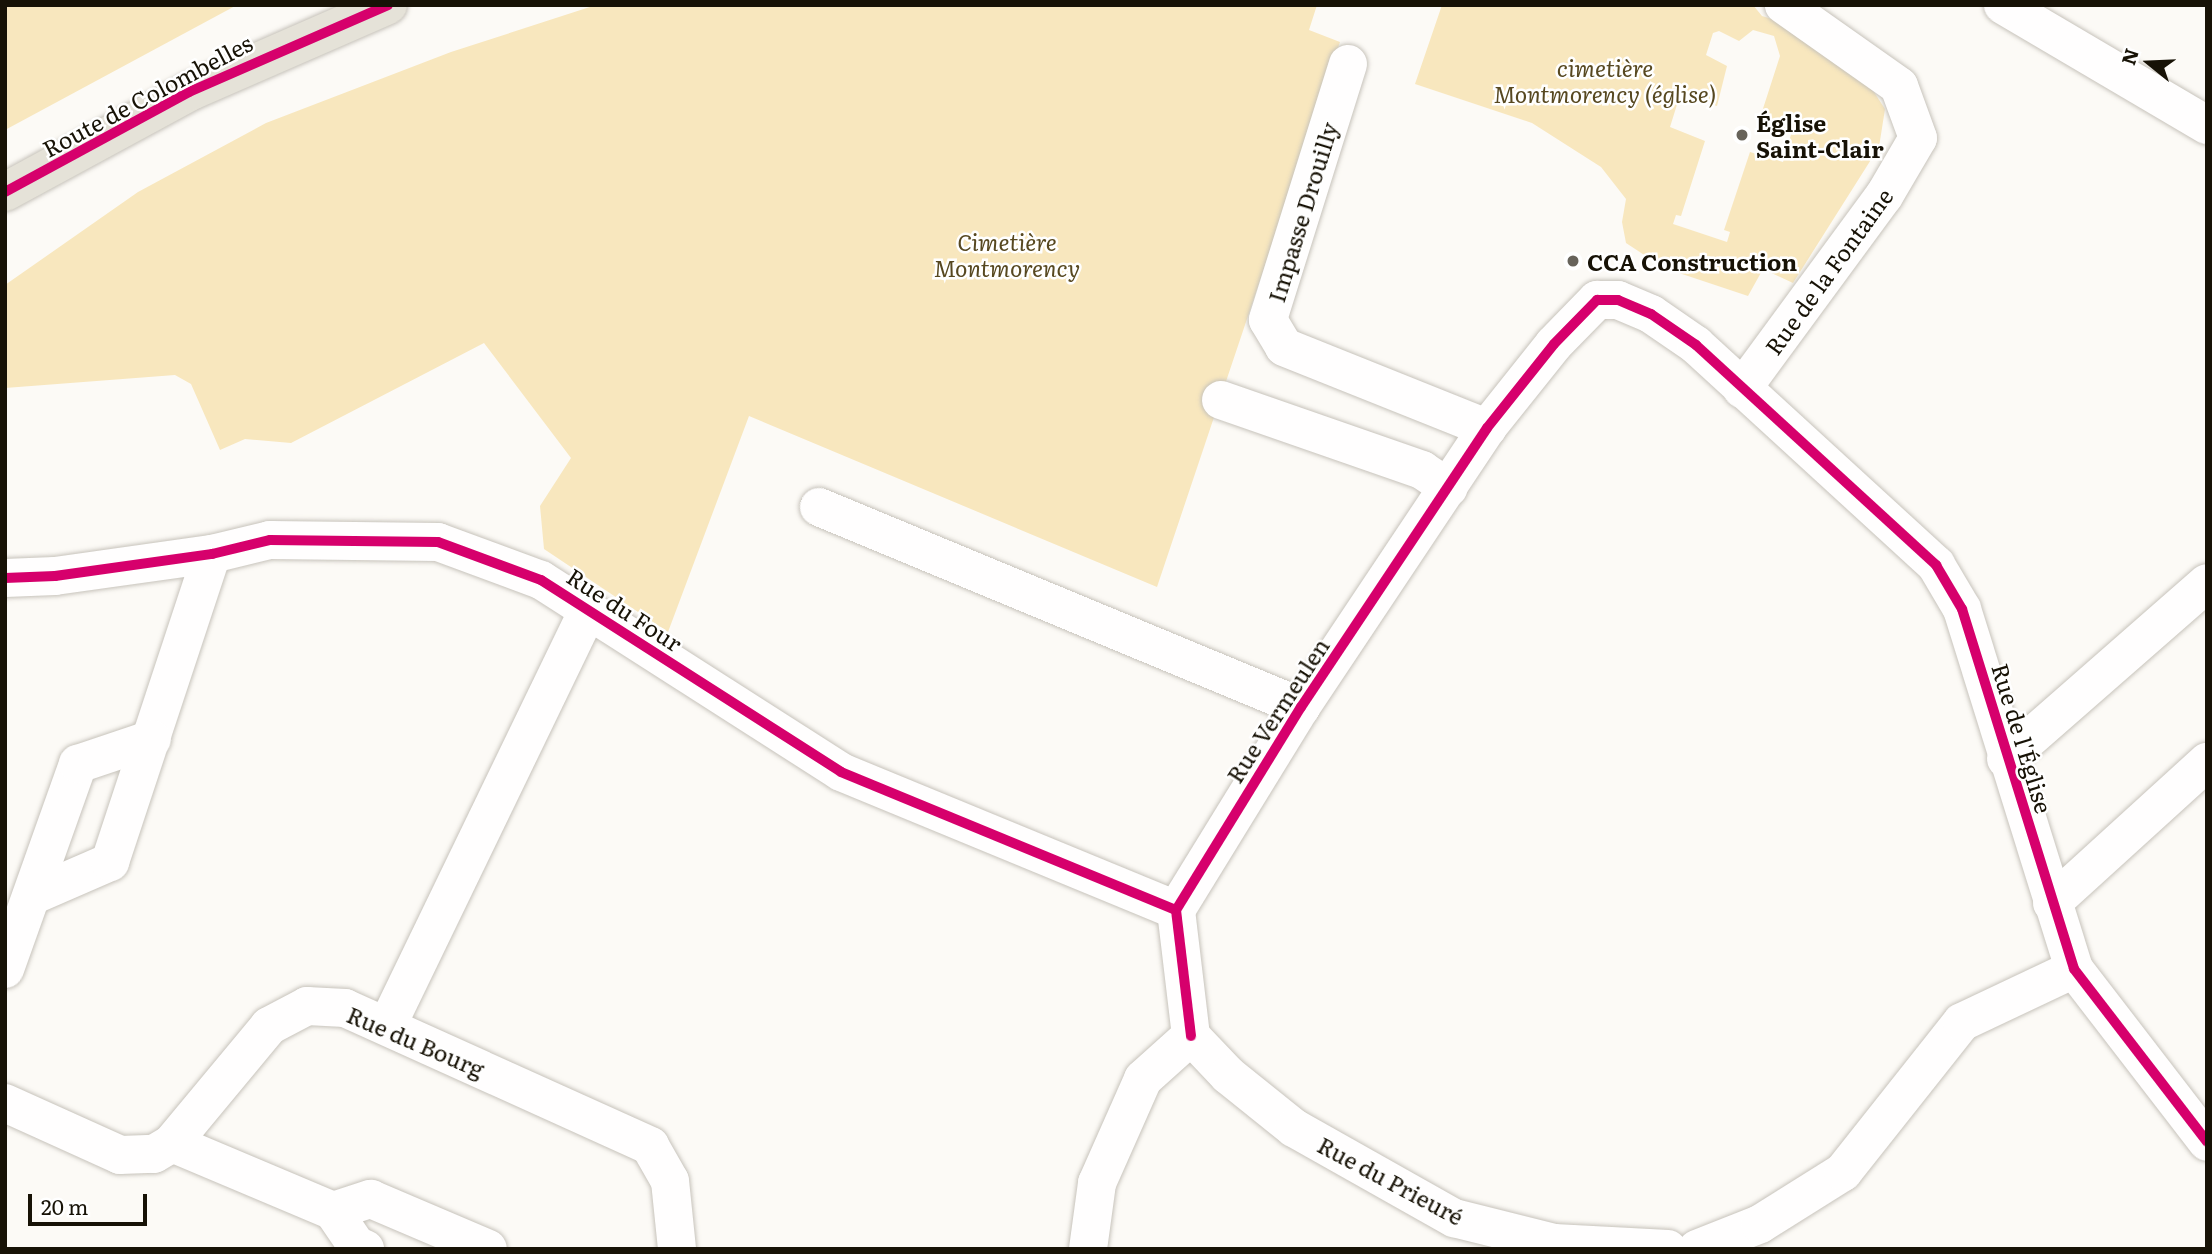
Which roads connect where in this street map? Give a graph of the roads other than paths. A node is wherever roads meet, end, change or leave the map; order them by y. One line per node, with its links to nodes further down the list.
1 (388, 5): 6 (main road, Route de Colombelles)
2 (1784, 5): 9 (street, Rue de la Fontaine)
3 (2003, 5): 5 (street)
4 (1348, 64): 11 (street, Impasse Drouilly)
5 (2207, 125)
6 (49, 171): 7 (main road, Route de Colombelles); 8 (main road, Route de Colombelles)
7 (5, 192)
8 (5, 215)
9 (1742, 389): 11 (street, Rue de l'Église); 20 (street, Rue de l'Église)
10 (1221, 400): 12 (street)
11 (1487, 428): 12 (street, Rue Vermeulen)
12 (1449, 488): 18 (street, Rue Vermeulen)
13 (819, 507): 18 (street)
14 (212, 554): 15 (street, Rue du Four); 17 (street, Rue du Four); 19 (street)
15 (5, 578)
16 (2207, 583): 20 (street)
17 (588, 610): 24 (street, Rue du Four); 27 (street)
18 (1301, 707): 24 (street, Rue Vermeulen)
19 (152, 738): 22 (street); 22 (street)
20 (2006, 759): 23 (street, Rue de l'Église)
21 (2207, 762): 23 (street)
22 (34, 895): 25 (street)
23 (2052, 903): 26 (street, Rue de l'Église)
24 (1176, 910): 28 (street)
25 (5, 969)
26 (2074, 970): 30 (street, Rue de l'Église); 38 (street)
27 (387, 1026): 31 (street, Rue du Bourg); 35 (street, Rue du Bourg)
28 (1191, 1036): 36 (street); 37 (street, Rue du Prieuré)
29 (5, 1103): 31 (street)
30 (2207, 1142)
31 (172, 1143): 32 (street)
32 (333, 1211): 33 (street); 34 (street)
33 (365, 1249)
34 (488, 1249)
35 (677, 1249)
36 (1088, 1249)
37 (1668, 1249)
38 (1697, 1249)

